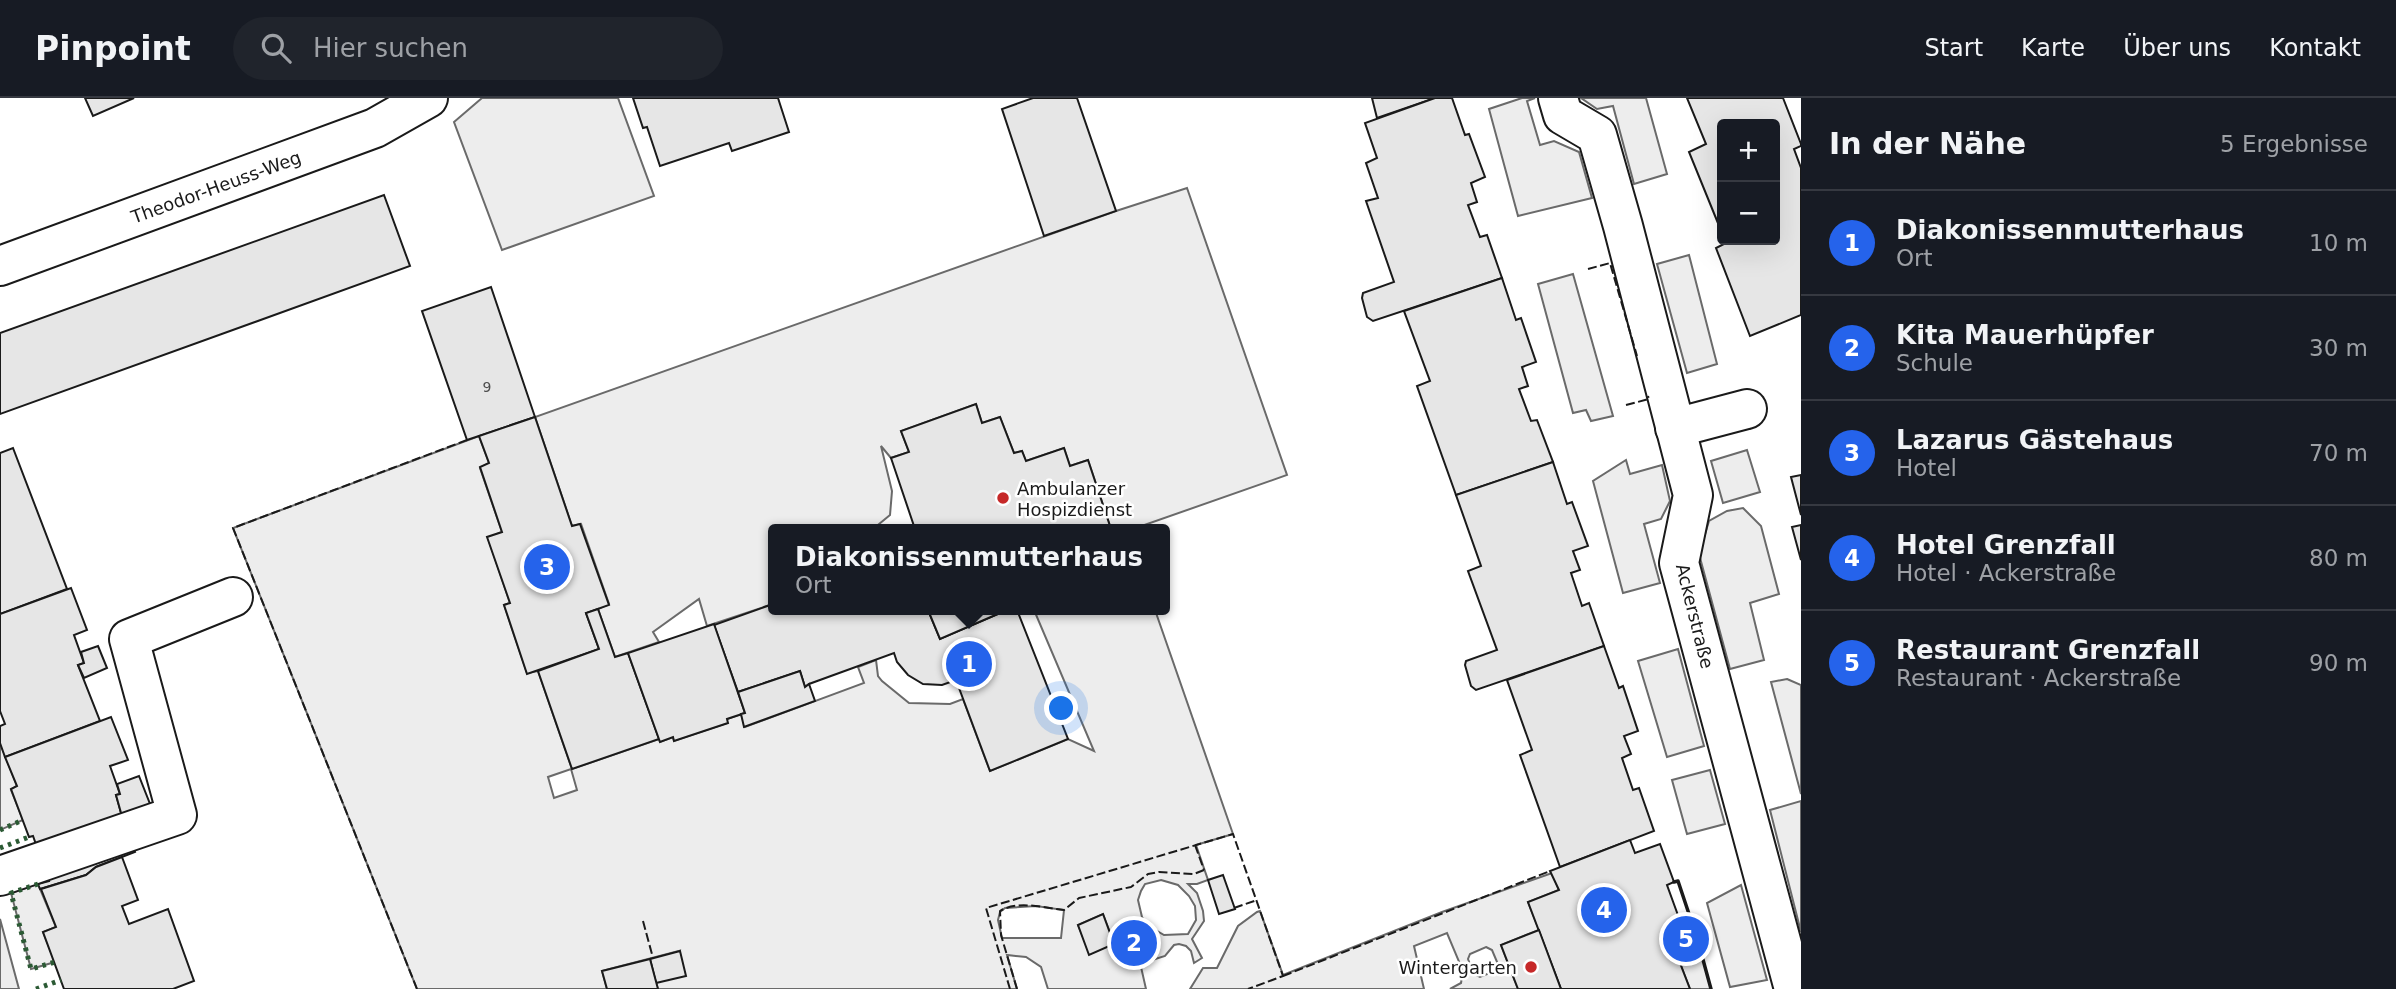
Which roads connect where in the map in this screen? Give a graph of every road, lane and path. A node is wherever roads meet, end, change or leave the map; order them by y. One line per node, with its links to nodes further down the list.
1 (428, 98): 3 (street, Theodor-Heuss-Weg)
2 (1558, 98): 5 (street, Ackerstraße)
3 (0, 266)
4 (1746, 409): 5 (street)
5 (1675, 428): 8 (street, Ackerstraße)
6 (233, 597): 7 (street)
7 (0, 876)
8 (1794, 989)

